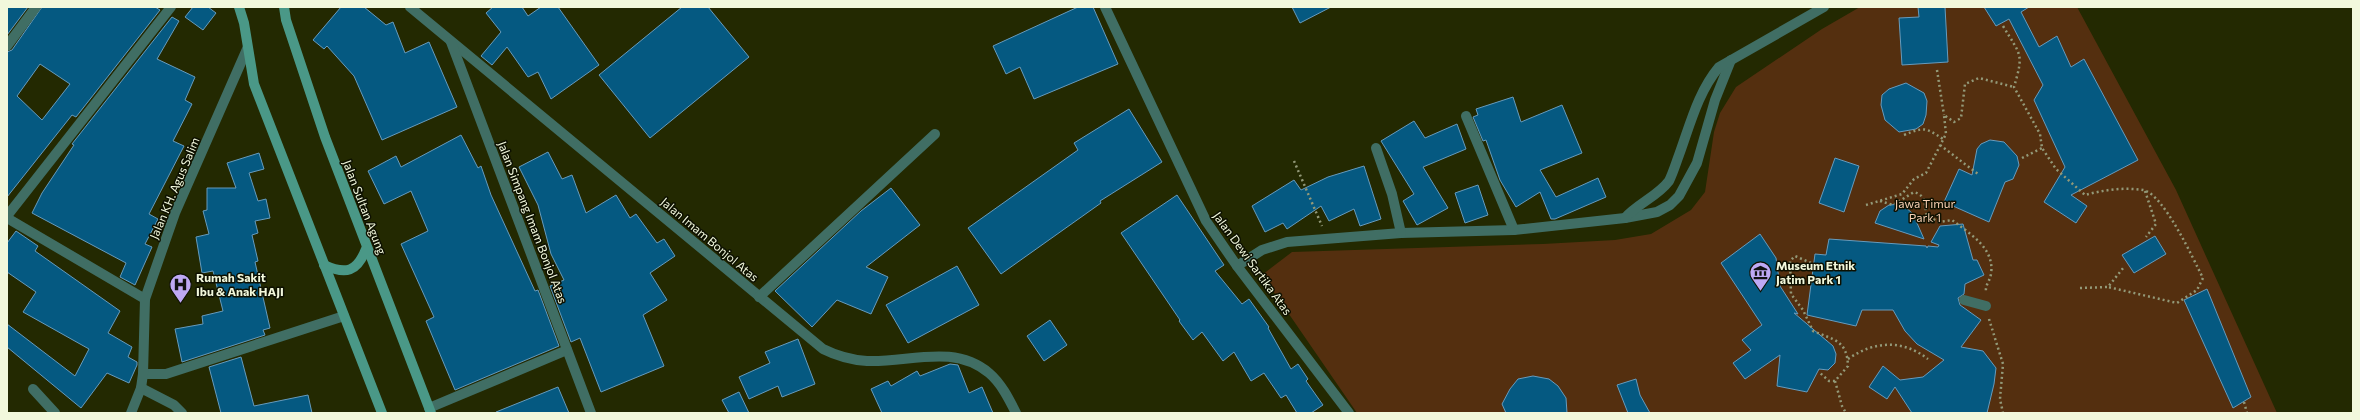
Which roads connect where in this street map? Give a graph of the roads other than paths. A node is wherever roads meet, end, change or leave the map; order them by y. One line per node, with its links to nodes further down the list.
1 (36, 7): 9 (street)
2 (171, 7): 15 (street)
3 (239, 7): 10 (main road)
4 (284, 7): 19 (main road, Jalan Sultan Agung)
5 (410, 7): 8 (street, Jalan Imam Bonjol Atas)
6 (1105, 7): 21 (street, Jalan Dewi Sartika Atas)
7 (1824, 7): 11 (street)
8 (450, 40): 22 (street, Jalan Imam Bonjol Atas); 27 (street, Jalan Simpang Imam Bonjol Atas)
9 (7, 46)
10 (247, 49): 20 (main road); 23 (street, Jalan KH. Agus Salim)
11 (1731, 60): 16 (street); 16 (street)
12 (1466, 116): 17 (street)
13 (935, 134): 22 (street)
14 (1376, 148): 18 (street)
15 (7, 217): 23 (street)
16 (1625, 218): 17 (street)
17 (1514, 230): 18 (street)
18 (1401, 233): 21 (street)
19 (366, 249): 20 (main road); 31 (main road, Jalan Sultan Agung)
20 (324, 265): 26 (main road)
21 (1237, 266): 38 (street, Jalan Dewi Sartika Atas)
22 (759, 297): 37 (street, Jalan Imam Bonjol Atas)
23 (145, 299): 28 (street, Jalan KH. Agus Salim)
24 (1964, 300): 25 (street)
25 (1986, 306)
26 (344, 316): 28 (street); 35 (main road)
27 (567, 350): 31 (street); 36 (street, Jalan Simpang Imam Bonjol Atas)
28 (143, 374): 29 (street, Jalan KH. Agus Salim)
29 (141, 388): 33 (street, Jalan KH. Agus Salim); 34 (street)
30 (33, 389): 32 (street)
31 (430, 410)
32 (55, 413)
33 (131, 413)
34 (182, 413)
35 (382, 413)
36 (591, 413)
37 (1016, 413)
38 (1349, 413)

